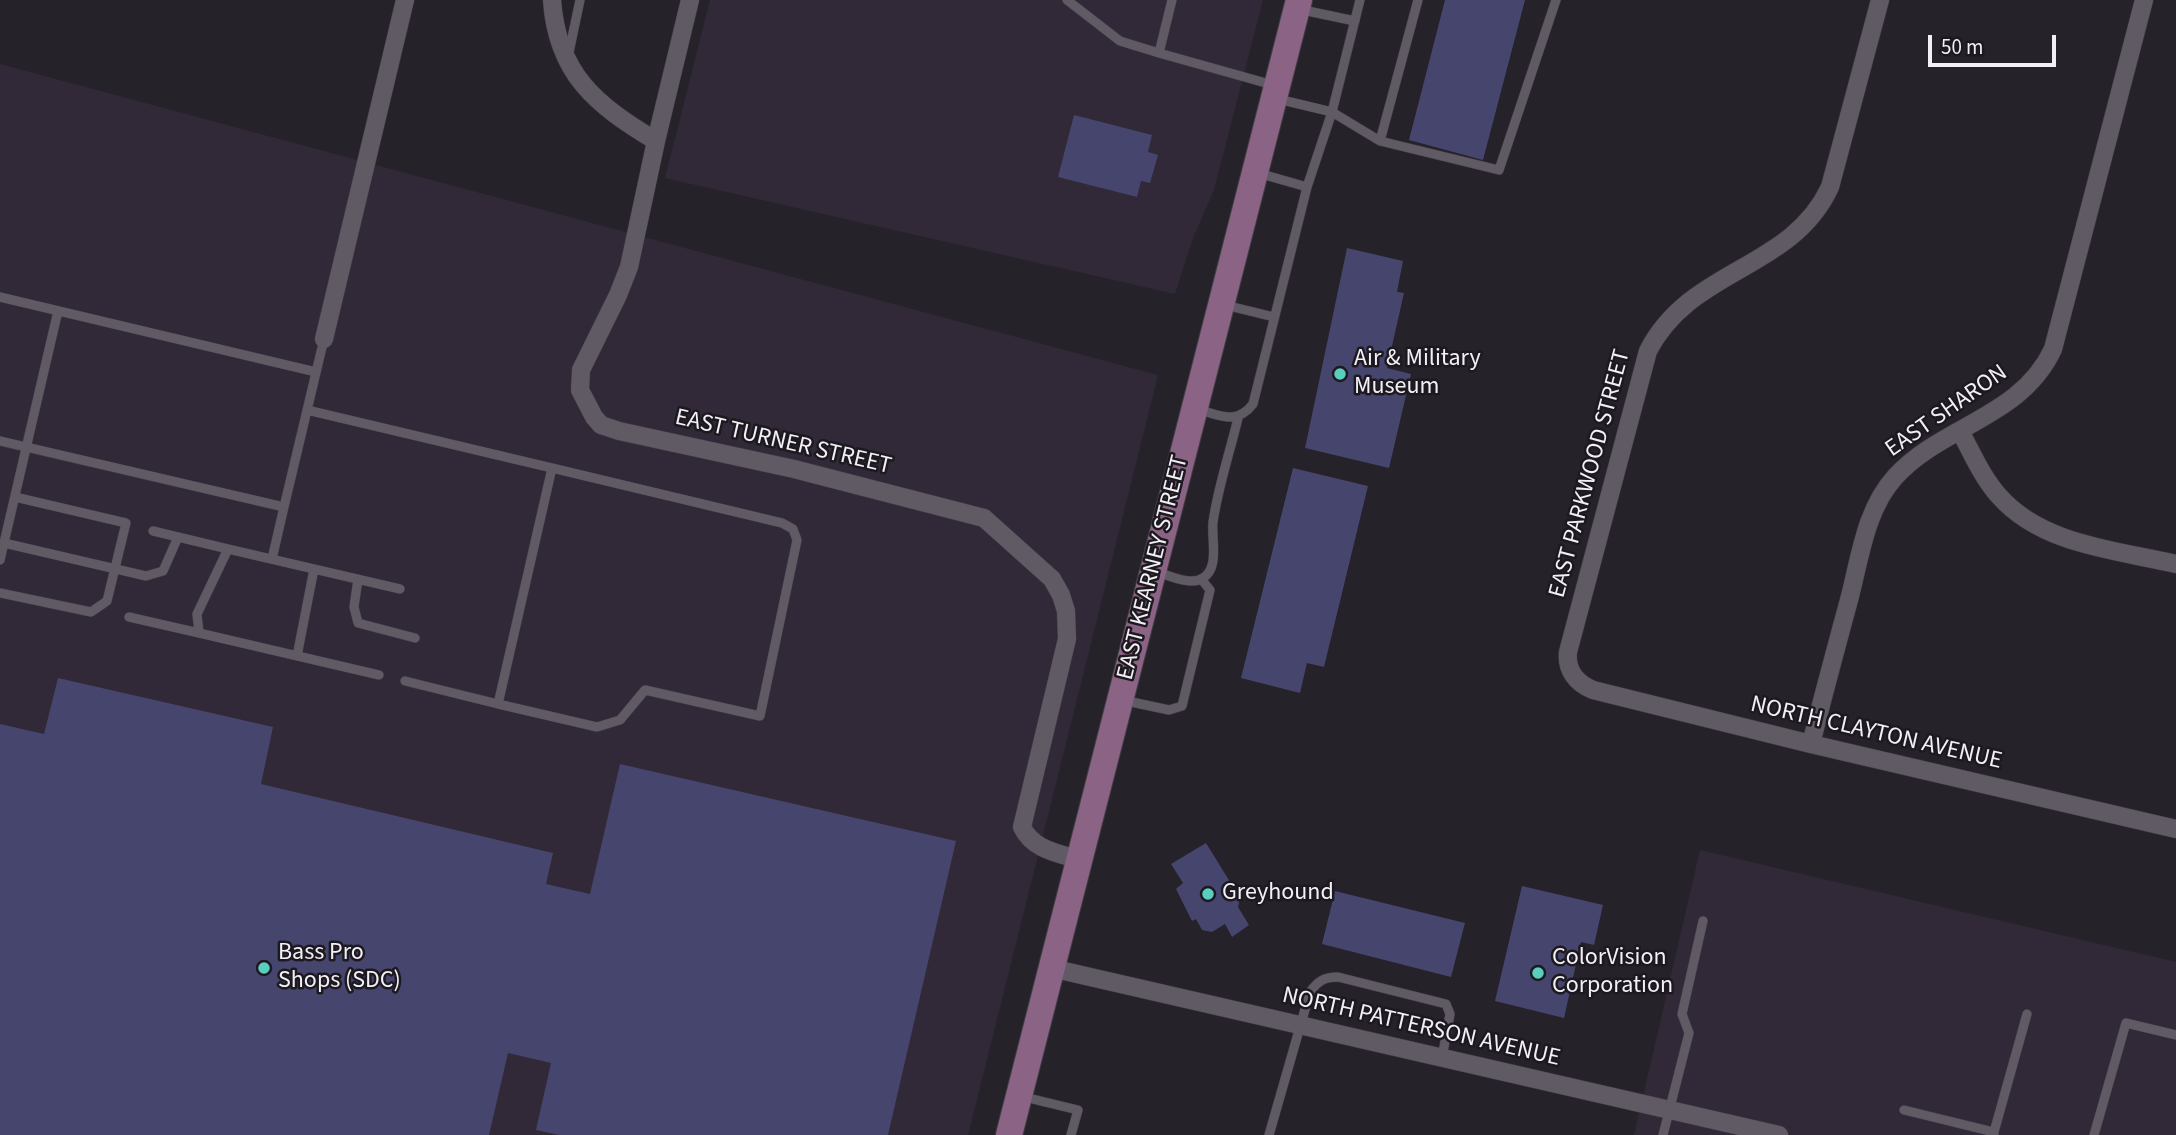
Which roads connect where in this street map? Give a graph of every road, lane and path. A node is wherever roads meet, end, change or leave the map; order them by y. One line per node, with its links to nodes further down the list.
1 (405, 0): 26 (street)
2 (552, 0): 15 (street)
3 (580, 0): 15 (lane)
4 (690, 0): 18 (street, EAST TURNER STREET)
5 (1067, 0): 14 (lane)
6 (1172, 0): 14 (lane)
7 (1360, 0): 13 (lane)
8 (1418, 0): 19 (lane)
9 (1556, 0): 19 (lane)
10 (1880, 0): 55 (street, EAST PARKWOOD STREET)
11 (2144, 0): 31 (street, EAST SHARON)
12 (1298, 4): 13 (lane); 16 (main road, EAST KEARNEY STREET)
13 (1355, 21): 17 (lane)
14 (1159, 53): 16 (lane)
15 (567, 61): 18 (street)
16 (1275, 92): 17 (lane); 20 (main road, EAST KEARNEY STREET)
17 (1332, 113): 19 (lane); 21 (lane)
18 (656, 141): 62 (street, EAST TURNER STREET)
19 (1380, 141)
20 (1255, 172): 21 (lane); 23 (main road, EAST KEARNEY STREET)
21 (1307, 187): 25 (lane)
22 (0, 297): 24 (lane)
23 (1222, 303): 25 (lane); 28 (main road, EAST KEARNEY STREET)
24 (58, 311): 27 (lane); 33 (lane)
25 (1274, 317): 30 (lane)
26 (324, 339): 27 (lane)
27 (316, 372): 29 (lane)
28 (1195, 408): 30 (lane); 46 (main road, EAST KEARNEY STREET)
29 (307, 410): 34 (lane); 36 (lane)
30 (1238, 418): 48 (lane)
31 (1960, 431): 43 (street); 60 (street, EAST SHARON)
32 (0, 440): 33 (lane)
33 (27, 447): 35 (lane); 36 (lane)
34 (552, 468): 59 (lane); 59 (lane)
35 (15, 497): 39 (lane); 44 (lane)
36 (284, 507): 41 (lane)
37 (153, 531): 38 (lane)
38 (178, 537): 40 (lane); 44 (lane)
39 (4, 543): 42 (lane); 44 (lane)
40 (228, 548): 41 (lane); 52 (lane)
41 (272, 559): 45 (lane)
42 (0, 560)
43 (2176, 564)
44 (115, 568): 50 (lane)
45 (314, 569): 47 (lane); 54 (lane)
46 (1154, 571): 48 (lane); 58 (main road, EAST KEARNEY STREET)
47 (358, 579): 49 (lane); 53 (lane)
48 (1202, 580): 58 (lane)
49 (400, 589)
50 (0, 593)
51 (129, 617): 52 (lane)
52 (199, 633): 54 (lane)
53 (415, 638)
54 (297, 656): 56 (lane)
55 (1572, 673): 60 (street, NORTH CLAYTON AVENUE)
56 (379, 675)
57 (405, 681): 59 (lane)
58 (1121, 700): 62 (main road, EAST KEARNEY STREET)
59 (498, 704)
60 (1811, 744): 61 (street, NORTH CLAYTON AVENUE)
61 (2176, 829)
62 (1080, 860): 64 (main road, EAST KEARNEY STREET)
63 (1703, 921): 70 (lane)
64 (1051, 968): 66 (street, NORTH PATTERSON AVENUE); 69 (main road, EAST KEARNEY STREET)
65 (2027, 1014): 72 (lane)
66 (1301, 1025): 68 (street, NORTH PATTERSON AVENUE); 68 (lane); 75 (lane)
67 (2176, 1035): 78 (lane)
68 (1442, 1058): 70 (street, NORTH PATTERSON AVENUE)
69 (1019, 1096): 73 (main road, EAST KEARNEY STREET); 74 (lane)
70 (1669, 1110): 76 (lane); 77 (street, NORTH PATTERSON AVENUE)
71 (1905, 1110): 72 (lane)
72 (1994, 1133)
73 (1009, 1135)
74 (1072, 1135)
75 (1269, 1135)
76 (1663, 1135)
77 (1779, 1135)
78 (2094, 1135)

